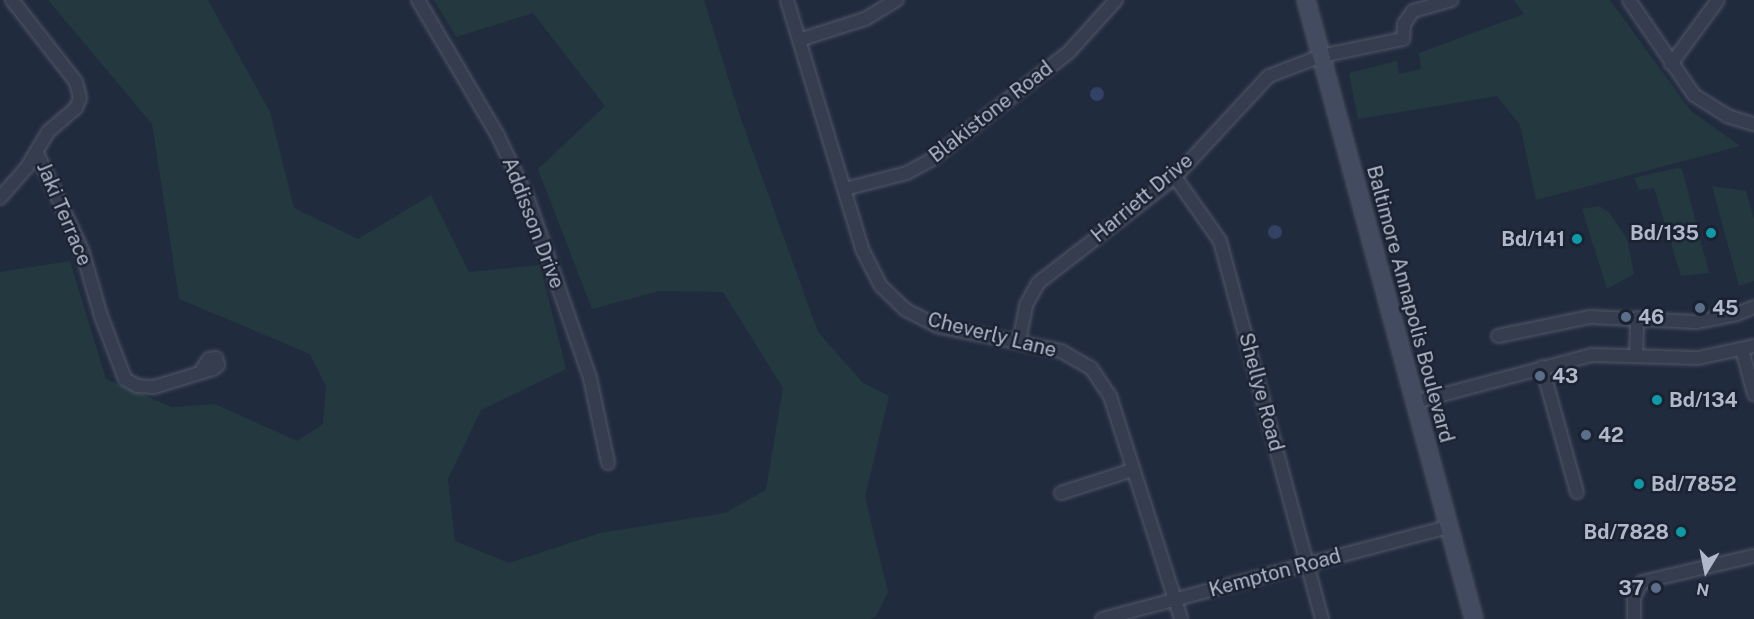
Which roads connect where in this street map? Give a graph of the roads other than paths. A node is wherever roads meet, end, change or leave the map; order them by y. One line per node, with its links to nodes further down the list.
1 (12, 0): 14 (street, Jaki Terrace)
2 (418, 0): 28 (street, Addisson Drive)
3 (787, 0): 10 (street, Cheverly Lane)
4 (897, 0): 10 (street)
5 (1116, 0): 16 (street, Blakistone Road)
6 (1306, 0): 11 (main road, Baltimore Annapolis Boulevard)
7 (1451, 0): 11 (street, Harriett Drive)
8 (1629, 0): 12 (street)
9 (1718, 0): 12 (street)
10 (800, 40): 16 (street, Cheverly Lane)
11 (1321, 56): 15 (street, Harriett Drive); 27 (main road, Baltimore Annapolis Boulevard)
12 (1671, 64): 13 (street)
13 (1752, 118)
14 (37, 153): 17 (street); 25 (street, Jaki Terrace)
15 (1174, 177): 21 (street, Harriett Drive); 34 (street, Shellye Road)
16 (845, 189): 21 (street, Cheverly Lane)
17 (0, 198)
18 (1754, 307): 19 (street)
19 (1637, 318): 20 (street); 23 (street)
20 (1498, 336)
21 (1019, 342): 29 (street, Cheverly Lane)
22 (1748, 348): 23 (street); 26 (street)
23 (1636, 356): 24 (street)
24 (1542, 367): 27 (street); 30 (street)
25 (202, 369)
26 (1754, 394)
27 (1415, 402): 32 (main road, Baltimore Annapolis Boulevard)
28 (608, 463)
29 (1132, 470): 31 (street); 35 (street, Cheverly Lane)
30 (1577, 492)
31 (1061, 494)
32 (1448, 527): 34 (street, Kempton Road); 39 (main road, Baltimore Annapolis Boulevard)
33 (1754, 556): 40 (street)
34 (1307, 563): 35 (street, Kempton Road); 38 (street, Shellye Road)
35 (1176, 601): 36 (street, Kempton Road); 37 (street, Cheverly Lane)
36 (1102, 619)
37 (1181, 619)
38 (1322, 619)
39 (1474, 619)
40 (1634, 619)

